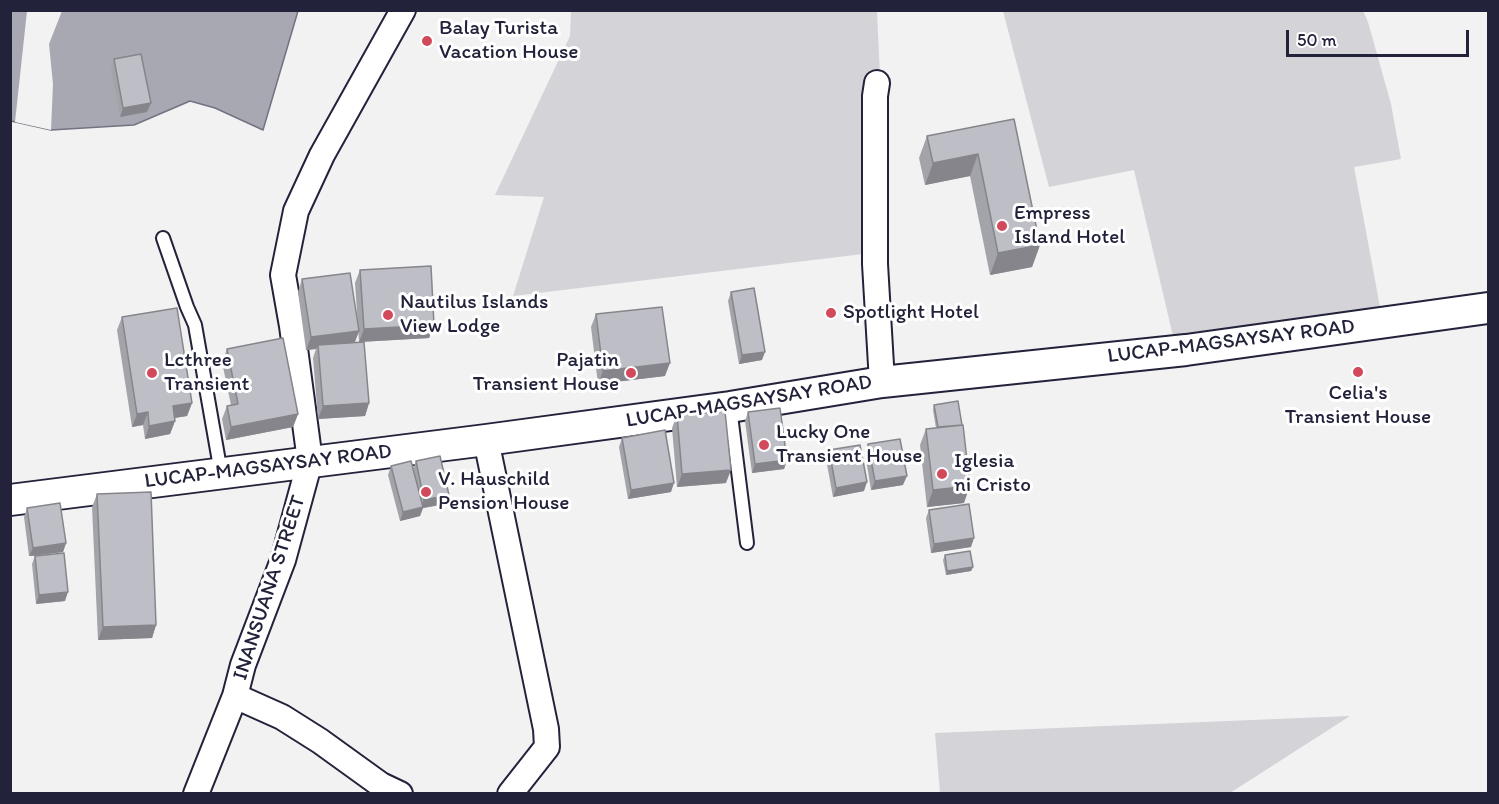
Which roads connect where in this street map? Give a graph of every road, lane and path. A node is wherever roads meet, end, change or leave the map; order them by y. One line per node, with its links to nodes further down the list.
1 (403, 10): 8 (street, INANSUANA STREET)
2 (877, 83): 5 (street)
3 (164, 238): 9 (lane)
4 (1488, 308): 5 (street, LUCAP-MAGSAYSAY ROAD)
5 (882, 382): 6 (street, LUCAP-MAGSAYSAY ROAD)
6 (729, 407): 7 (street, LUCAP-MAGSAYSAY ROAD); 11 (lane)
7 (486, 440): 8 (street, LUCAP-MAGSAYSAY ROAD); 15 (street)
8 (310, 461): 9 (street, LUCAP-MAGSAYSAY ROAD); 12 (street, INANSUANA STREET)
9 (221, 473): 10 (street, LUCAP-MAGSAYSAY ROAD)
10 (10, 500)
11 (747, 543)
12 (235, 696): 13 (street, INANSUANA STREET); 14 (street)
13 (196, 794)
14 (400, 794)
15 (510, 794)

